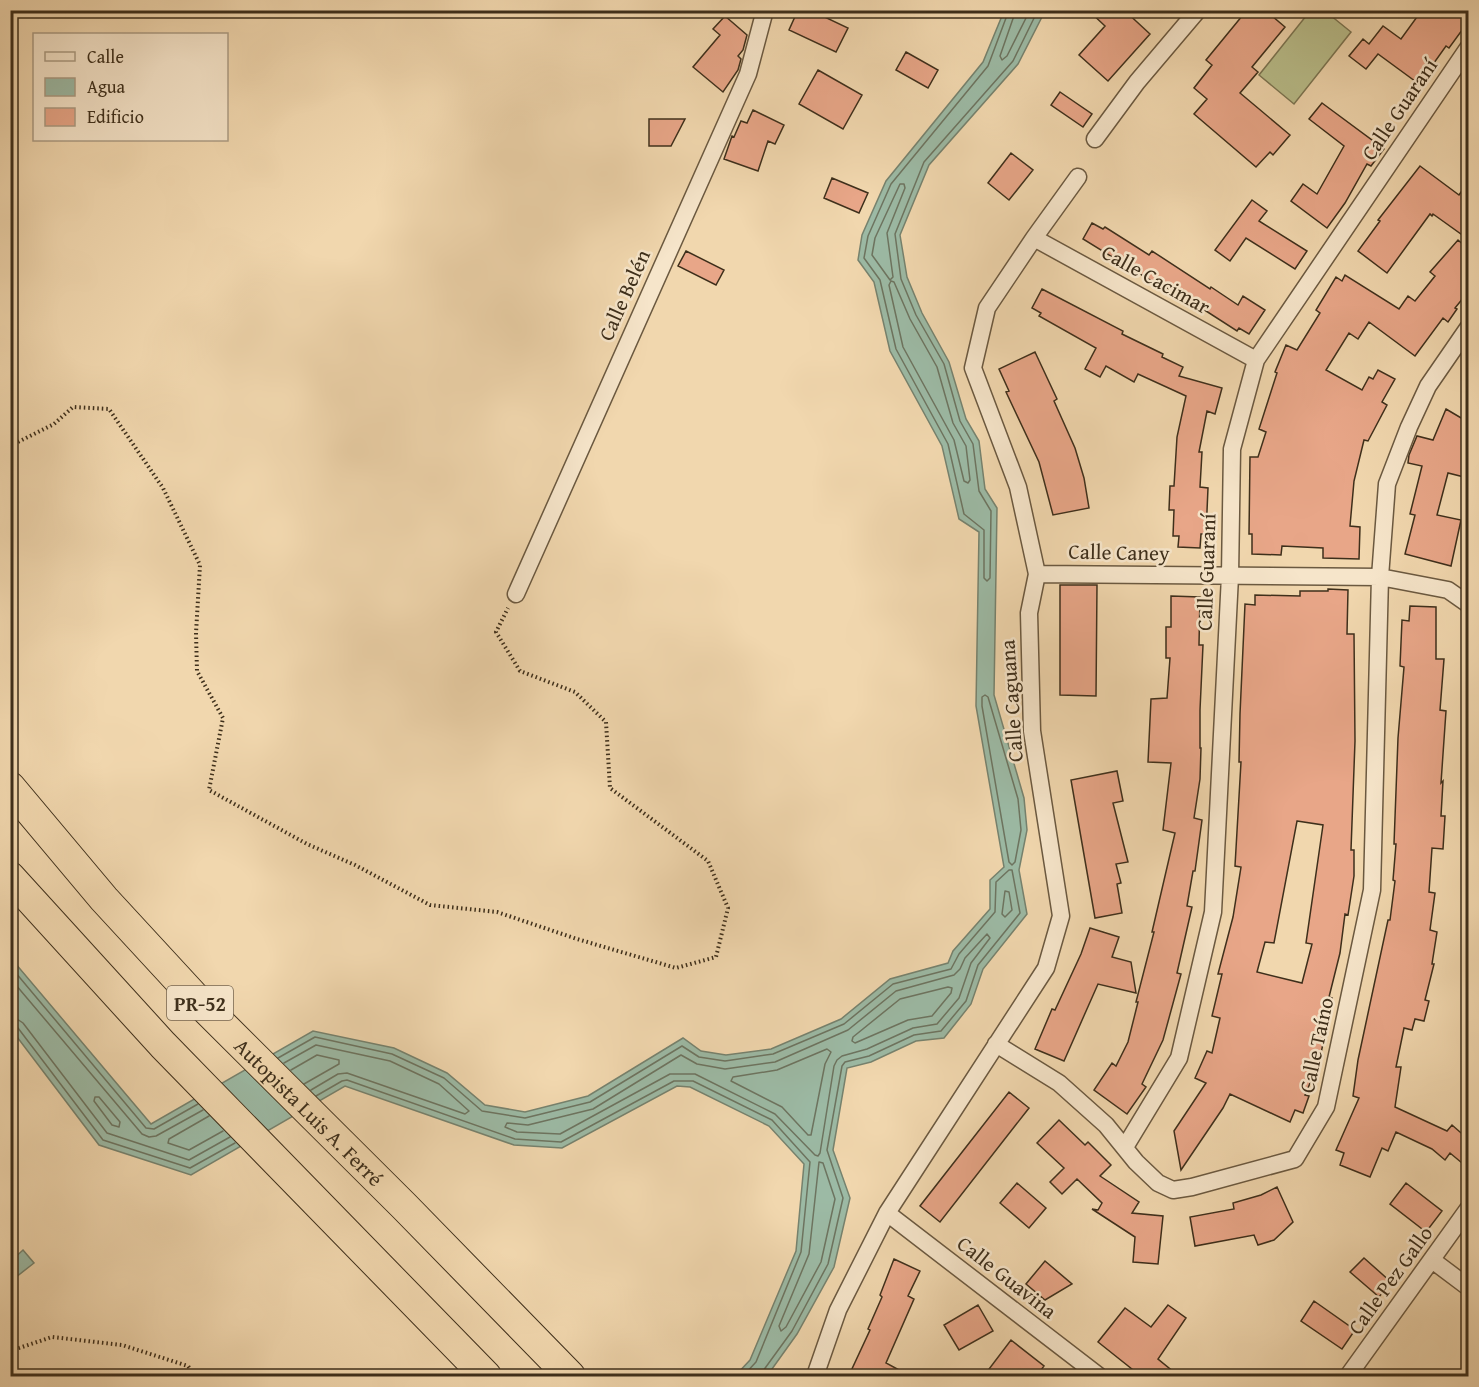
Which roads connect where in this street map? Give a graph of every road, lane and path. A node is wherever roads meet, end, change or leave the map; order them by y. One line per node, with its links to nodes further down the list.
1 (765, 10): 13 (street, Calle Belén)
2 (1198, 10): 4 (street)
3 (1468, 48): 8 (street, Calle Guaraní)
4 (1095, 139)
5 (1078, 177): 6 (street, Calle Caguana)
6 (1034, 238): 8 (street, Calle Cacimar); 10 (street, Calle Caguana)
7 (1468, 328): 12 (street, Calle Taíno)
8 (1256, 360): 11 (street, Calle Guaraní)
9 (10, 446): 13 (path)
10 (1037, 573): 11 (street, Calle Caney); 17 (street, Calle Caguana)
11 (1230, 576): 12 (street, Calle Caney); 18 (street, Calle Guaraní)
12 (1380, 577): 14 (street, Calle Caney); 18 (street, Calle Taíno)
13 (516, 594)
14 (1468, 604)
15 (10, 786): 26 (highway, Autopista Luis A. Ferré / PR-52)
16 (10, 877): 25 (highway, PR-52)
17 (996, 1044): 18 (street, Calle Taíno); 20 (street, Calle Caguana)
18 (1125, 1147)
19 (1468, 1209): 21 (street, Calle Pez Gallo)
20 (887, 1213): 27 (street, Calle Caguana); 28 (street, Calle Guavina)
21 (1432, 1260): 22 (street); 29 (street, Calle Pez Gallo)
22 (1468, 1287)
23 (10, 1351): 24 (path)
24 (195, 1377)
25 (486, 1377)
26 (570, 1377)
27 (815, 1377)
28 (1099, 1377)
29 (1348, 1377)

